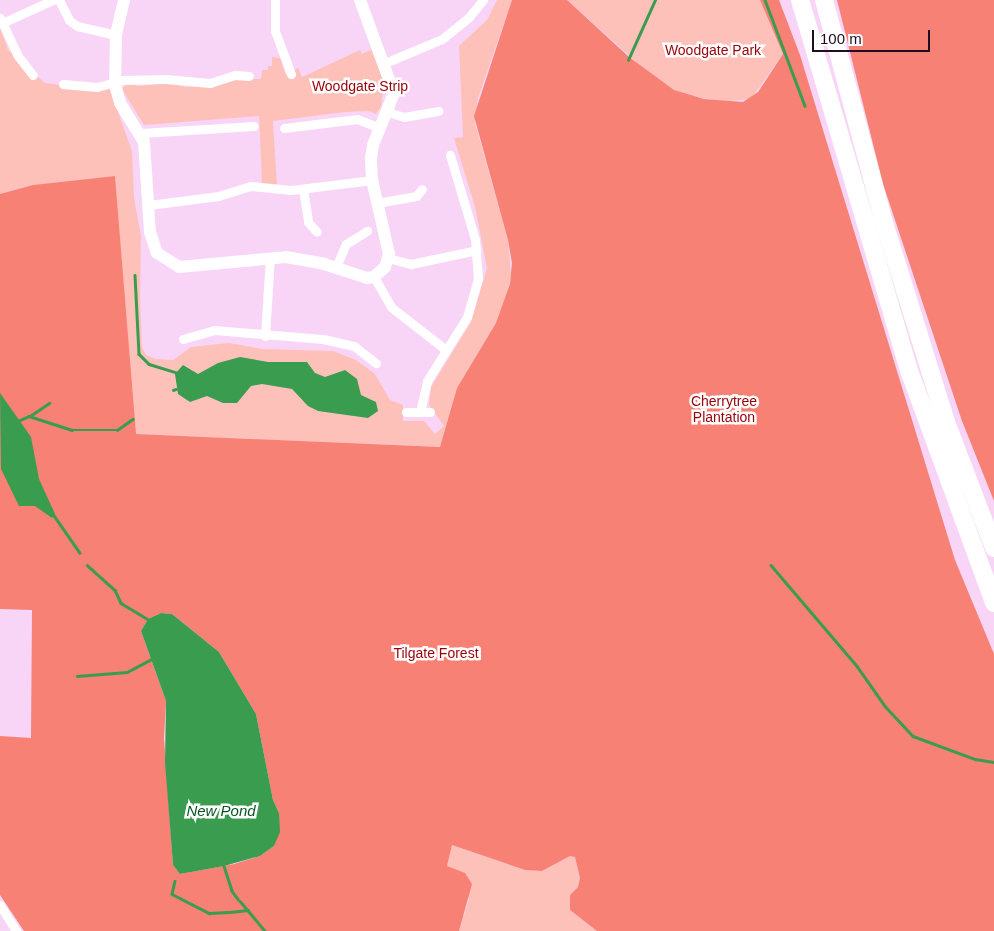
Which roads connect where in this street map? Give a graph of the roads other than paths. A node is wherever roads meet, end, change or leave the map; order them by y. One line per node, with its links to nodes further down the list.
1 (53, 0): 9 (street)
2 (59, 0): 10 (street)
3 (124, 0): 10 (street)
4 (275, 0): 12 (street)
5 (483, 0): 11 (street)
6 (798, 0): 44 (highway)
7 (824, 0): 43 (highway)
8 (363, 1): 11 (street)
9 (1, 20): 13 (street)
10 (116, 35): 15 (street)
11 (385, 63): 18 (street)
12 (290, 74)
13 (33, 75)
14 (249, 76): 15 (street)
15 (115, 82): 16 (street); 22 (street)
16 (63, 84)
17 (438, 111): 18 (street)
18 (387, 112): 21 (street)
19 (254, 126): 22 (street)
20 (284, 128): 21 (street)
21 (380, 128): 24 (street)
22 (141, 133): 28 (street)
23 (450, 155): 31 (street)
24 (372, 180): 25 (street); 27 (street)
25 (303, 189): 28 (street); 30 (street)
26 (422, 189): 27 (street)
27 (377, 203): 33 (street)
28 (149, 205): 32 (street)
29 (367, 231): 34 (street)
30 (317, 232)
31 (477, 250): 33 (street); 38 (street)
32 (273, 257): 34 (street); 36 (street)
33 (388, 258): 35 (street)
34 (336, 267): 35 (street)
35 (374, 276): 38 (street)
36 (265, 336): 37 (street); 39 (street)
37 (183, 340)
38 (446, 350): 41 (street)
39 (376, 363)
40 (406, 412): 41 (street)
41 (420, 412): 42 (street)
42 (430, 412)
43 (994, 548)
44 (994, 603)
45 (0, 905): 46 (street)
46 (16, 931)

